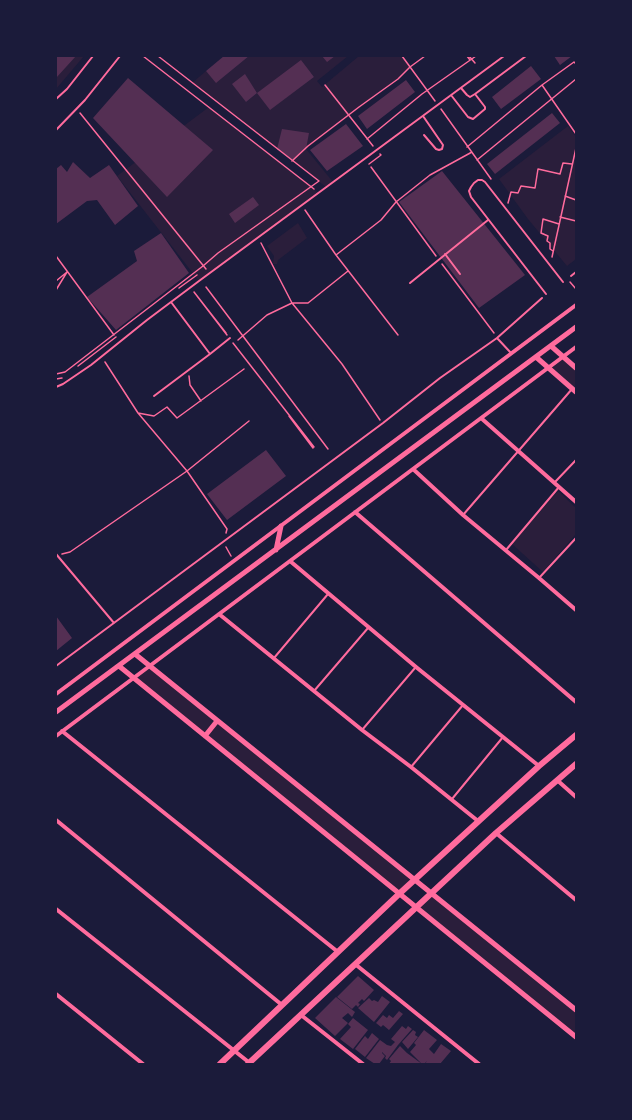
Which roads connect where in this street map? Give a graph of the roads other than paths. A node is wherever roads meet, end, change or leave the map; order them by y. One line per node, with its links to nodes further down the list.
1 (93, 56): 8 (lane)
2 (120, 56): 10 (lane)
3 (504, 56): 5 (lane)
4 (526, 56): 6 (lane)
5 (461, 88): 6 (lane); 7 (lane)
6 (475, 94): 7 (lane)
7 (451, 95): 9 (lane)
8 (56, 99)
9 (423, 116): 11 (lane); 21 (lane)
10 (56, 130)
11 (424, 135)
12 (488, 220): 13 (lane); 17 (lane); 19 (lane)
13 (445, 254): 15 (lane); 18 (lane)
14 (576, 272): 16 (lane)
15 (460, 274)
16 (571, 276)
17 (563, 282)
18 (410, 283)
19 (546, 294)
20 (542, 298): 25 (lane)
21 (171, 302): 29 (lane); 34 (lane)
22 (576, 305): 28 (street)
23 (576, 327): 26 (street)
24 (230, 338): 29 (lane)
25 (497, 338): 28 (lane); 56 (lane)
26 (551, 346): 30 (street); 31 (street)
27 (576, 347): 31 (street)
28 (511, 353): 46 (street)
29 (210, 354): 36 (lane)
30 (536, 357): 32 (street); 48 (street)
31 (563, 357): 32 (street); 33 (street)
32 (549, 368): 35 (street); 37 (street)
33 (576, 368)
34 (56, 387)
35 (574, 391): 38 (lane)
36 (154, 396)
37 (481, 418): 38 (street); 40 (street)
38 (519, 451): 41 (street); 45 (lane)
39 (576, 460): 41 (lane)
40 (413, 469): 44 (street); 45 (street)
41 (554, 483): 42 (street)
42 (558, 487): 43 (street); 49 (lane)
43 (576, 502)
44 (355, 512): 51 (street); 67 (street)
45 (464, 515): 49 (street)
46 (281, 526): 48 (street); 66 (street)
47 (576, 538): 52 (lane)
48 (276, 550): 58 (street)
49 (506, 550): 52 (street)
50 (56, 554): 56 (lane)
51 (290, 561): 53 (street); 55 (street)
52 (539, 578): 54 (street)
53 (329, 593): 57 (street); 59 (lane)
54 (576, 610)
55 (219, 614): 59 (street); 62 (street)
56 (114, 622): 60 (lane)
57 (369, 627): 63 (street); 65 (lane)
58 (135, 654): 61 (street); 62 (street)
59 (274, 658): 65 (street)
60 (56, 666)
61 (119, 666): 64 (street); 69 (street)
62 (149, 666): 64 (street); 70 (street)
63 (416, 667): 68 (street); 71 (lane)
64 (134, 678): 72 (street); 75 (street)
65 (314, 691): 71 (street)
66 (56, 694)
67 (576, 702)
68 (463, 705): 76 (street); 79 (lane)
69 (56, 712)
70 (217, 721): 75 (street); 86 (street)
71 (362, 730): 79 (street)
72 (62, 731): 74 (street); 92 (street)
73 (576, 735): 78 (main road)
74 (56, 736)
75 (204, 736): 87 (street)
76 (503, 737): 78 (street); 82 (lane)
77 (576, 764): 80 (main road)
78 (539, 766): 84 (main road)
79 (411, 767): 82 (street)
80 (557, 780): 81 (street); 85 (main road)
81 (576, 796)
82 (452, 799): 84 (street)
83 (56, 820): 95 (street)
84 (478, 821): 86 (main road)
85 (496, 833): 88 (main road); 89 (street)
86 (414, 880): 87 (main road); 88 (street)
87 (399, 894): 90 (street); 92 (main road)
88 (431, 894): 90 (main road); 96 (street)
89 (576, 900)
90 (416, 907): 93 (main road); 98 (street)
91 (56, 909): 99 (street)
92 (338, 952): 95 (main road)
93 (355, 964): 97 (main road); 104 (street)
94 (56, 994): 100 (street)
95 (282, 1005): 99 (main road)
96 (576, 1010)
97 (301, 1015): 102 (main road); 103 (street)
98 (576, 1037)
99 (234, 1050): 101 (main road); 102 (street)
100 (143, 1064)
101 (220, 1064)
102 (250, 1064)
103 (363, 1064)
104 (479, 1064)

